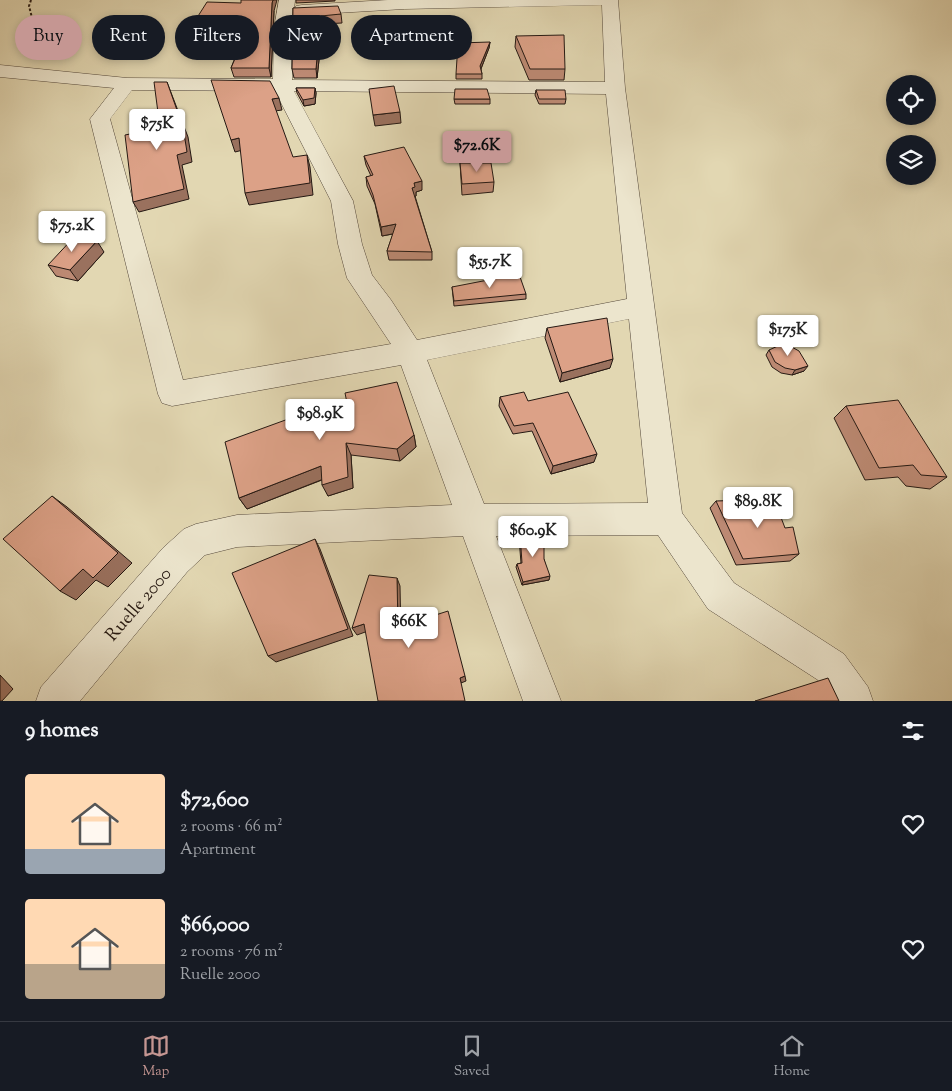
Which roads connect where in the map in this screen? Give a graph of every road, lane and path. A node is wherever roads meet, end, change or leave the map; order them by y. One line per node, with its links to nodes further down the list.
1 (31, 0): 5 (path)
2 (610, 0): 3 (street); 8 (street)
3 (285, 6): 7 (street)
4 (0, 71): 5 (street)
5 (45, 75): 6 (street)
6 (127, 84): 7 (street); 10 (street)
7 (282, 86): 8 (street); 10 (street)
8 (615, 88): 9 (street)
9 (640, 307): 10 (street); 11 (street)
10 (410, 352): 12 (street)
11 (666, 519): 12 (street, Ruelle 2000); 15 (street)
12 (473, 520): 13 (street, Ruelle 2000); 14 (street)
13 (54, 701)
14 (542, 701)
15 (854, 701)

